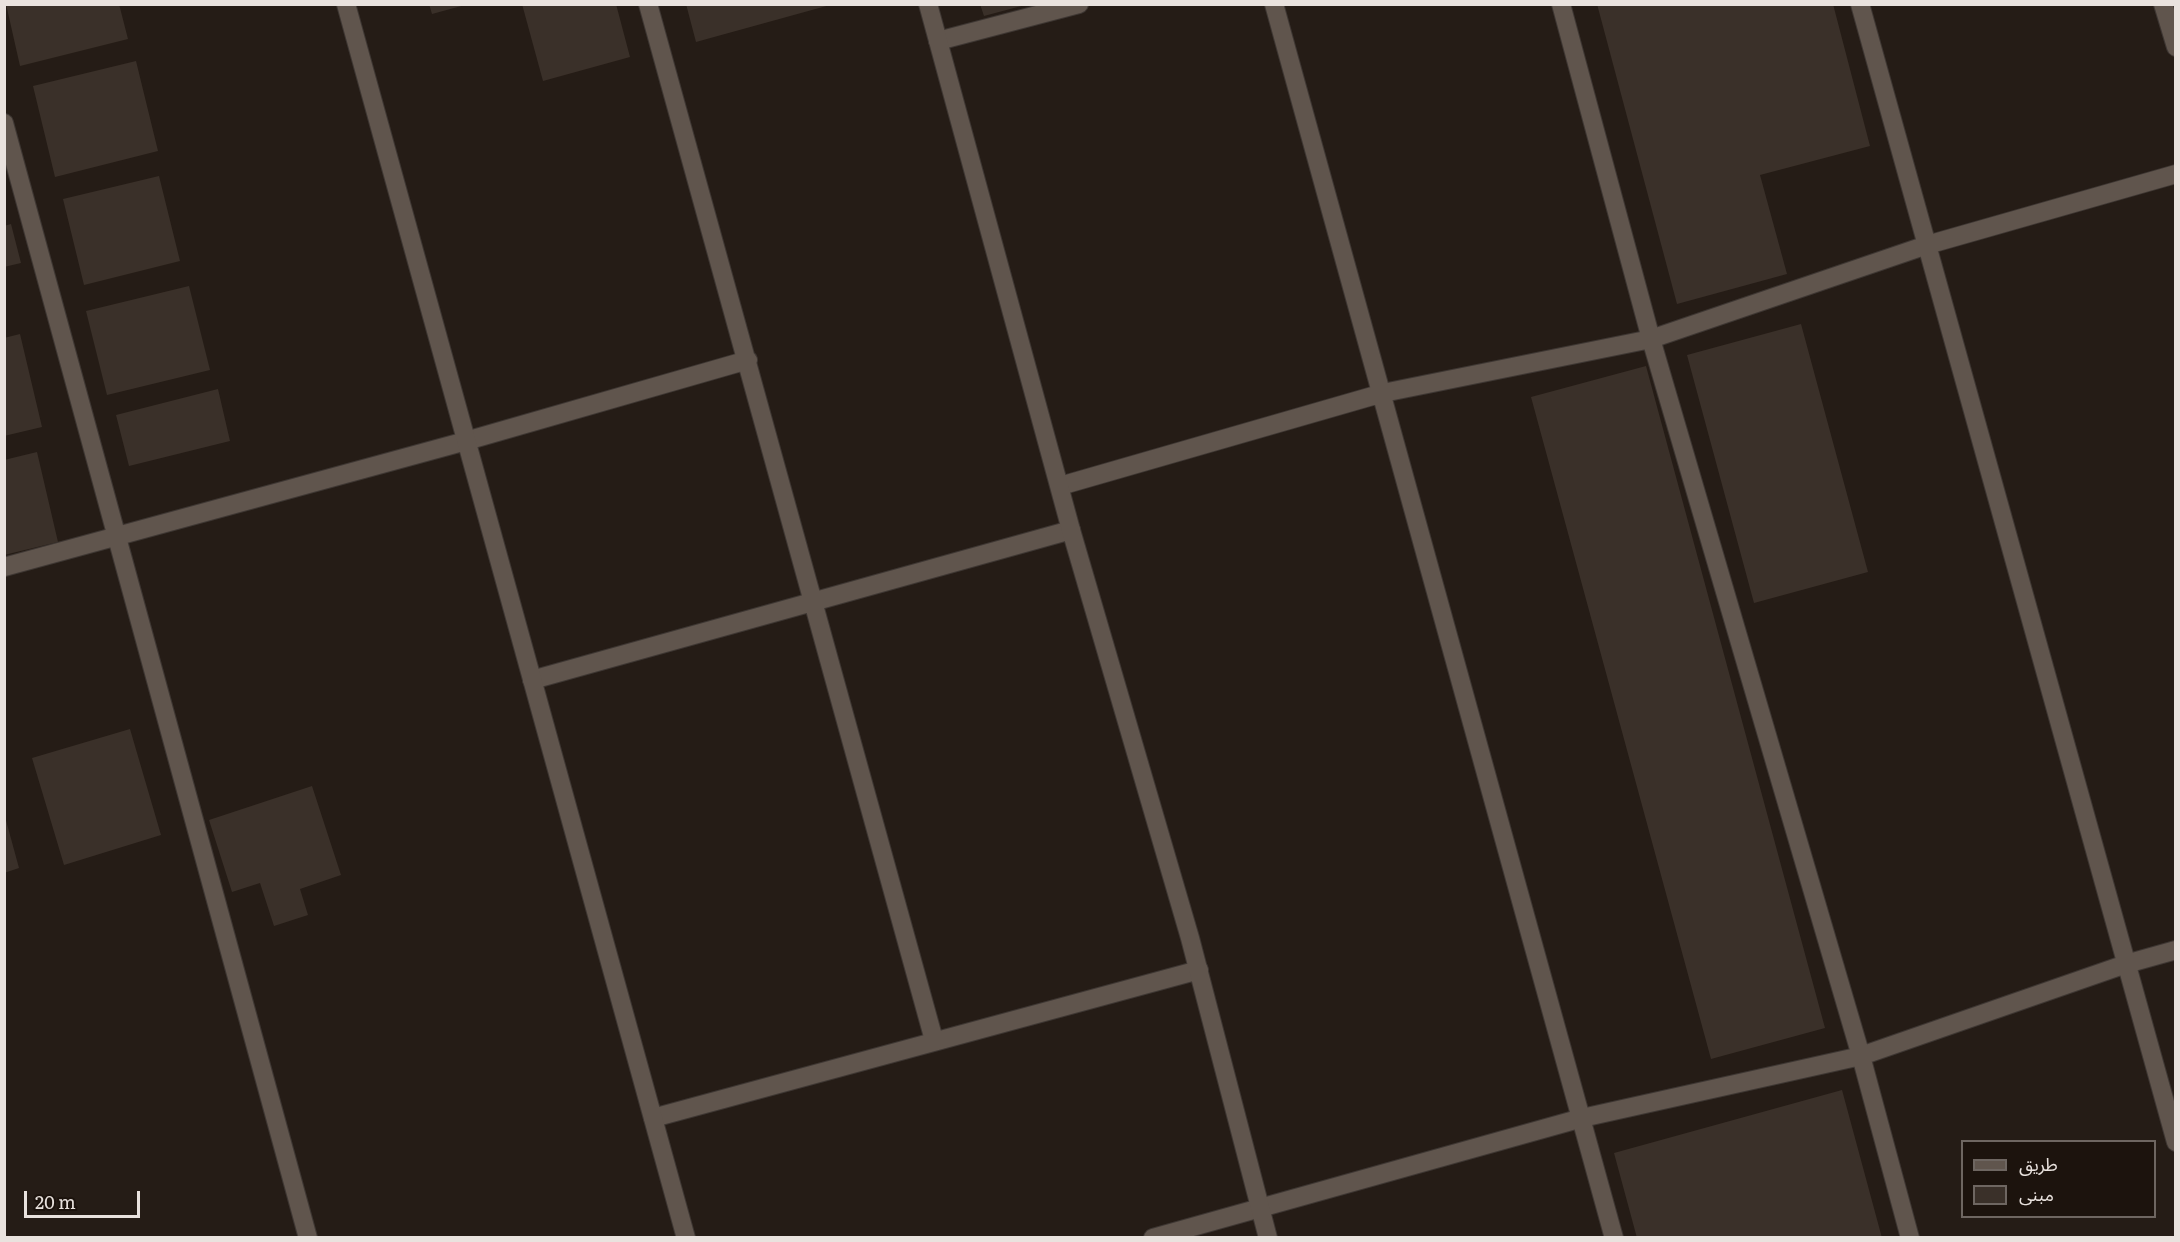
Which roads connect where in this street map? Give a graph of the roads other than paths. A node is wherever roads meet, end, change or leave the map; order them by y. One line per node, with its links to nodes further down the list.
1 (346, 4): 17 (street)
2 (648, 4): 15 (street)
3 (928, 4): 9 (street)
4 (1079, 4): 9 (street)
5 (1274, 4): 16 (street)
6 (1562, 4): 14 (street)
7 (1860, 4): 13 (street)
8 (2163, 4): 10 (street)
9 (938, 41): 18 (street)
10 (2175, 47)
11 (4, 123): 20 (street)
12 (2175, 174): 13 (street)
13 (1927, 245): 14 (street); 25 (street)
14 (1651, 339): 16 (street); 28 (street)
15 (748, 360): 17 (street); 22 (street)
16 (1383, 393): 18 (street); 30 (street)
17 (466, 441): 20 (street); 23 (street)
18 (1060, 486): 19 (street)
19 (1071, 530): 22 (street); 26 (street)
20 (116, 537): 21 (street); 33 (street)
21 (4, 567)
22 (813, 602): 23 (street); 27 (street)
23 (532, 680): 29 (street)
24 (2175, 950): 25 (street)
25 (2126, 964): 28 (street); 31 (street)
26 (1199, 970): 27 (street); 32 (street)
27 (934, 1040): 29 (street)
28 (1860, 1056): 30 (street); 38 (street)
29 (653, 1118): 34 (street)
30 (1582, 1118): 32 (street); 37 (street)
31 (2175, 1142)
32 (1260, 1208): 35 (street); 36 (street)
33 (308, 1238)
34 (686, 1238)
35 (1154, 1238)
36 (1268, 1238)
37 (1614, 1238)
38 (1910, 1238)

